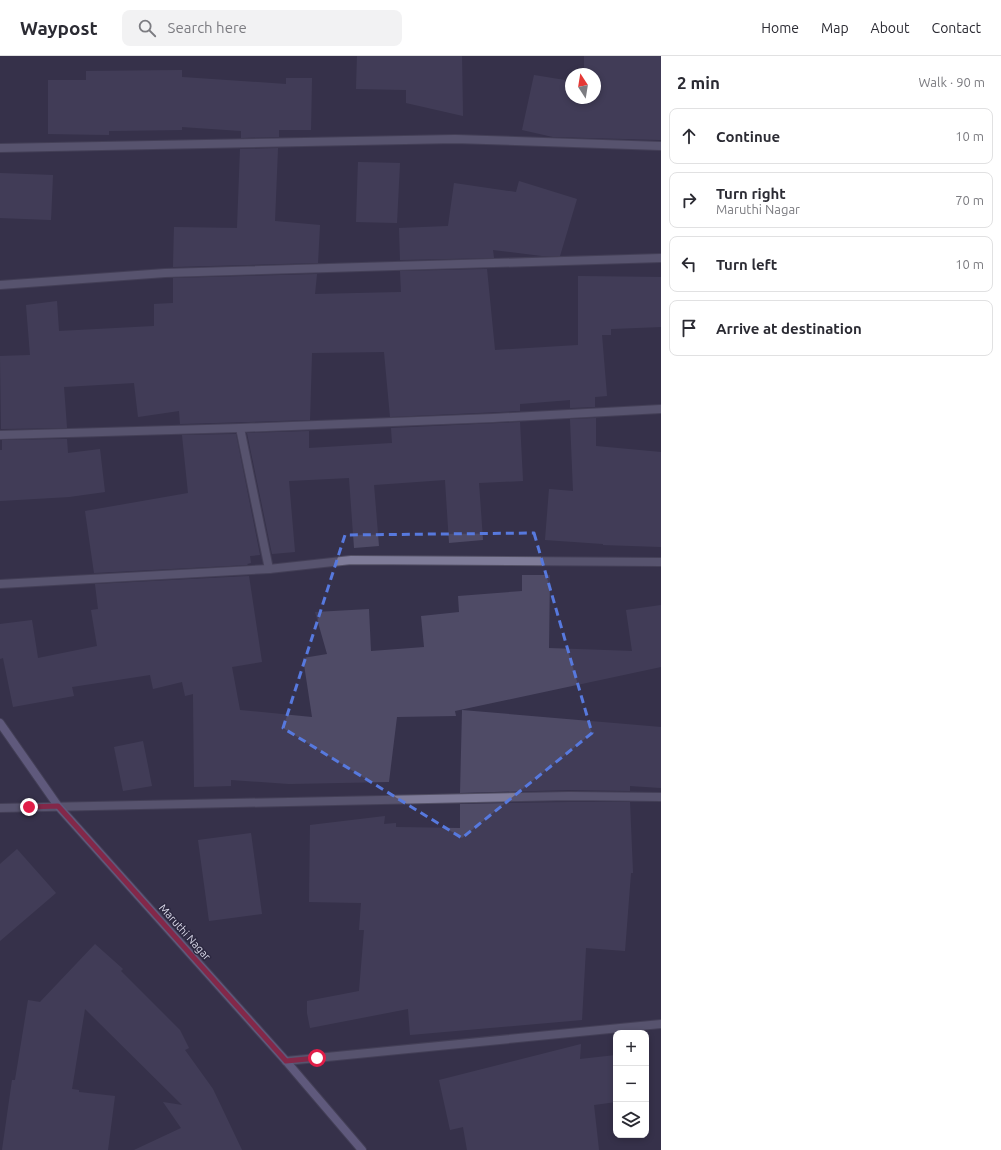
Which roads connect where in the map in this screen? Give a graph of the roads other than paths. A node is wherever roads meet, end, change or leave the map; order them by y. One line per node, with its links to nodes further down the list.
1 (661, 146): 2 (street)
2 (0, 148)
3 (661, 258): 4 (street)
4 (0, 285)
5 (661, 409): 6 (street)
6 (240, 428): 7 (street); 9 (street)
7 (0, 435)
8 (661, 562): 9 (street)
9 (268, 569): 10 (street)
10 (0, 584)
11 (0, 723): 13 (street, Maruthi Nagar)
12 (661, 797): 13 (street)
13 (58, 806): 14 (street); 16 (street, Maruthi Nagar)
14 (0, 808)
15 (661, 1024): 16 (street)
16 (286, 1061): 17 (street, Maruthi Nagar)
17 (362, 1150)

